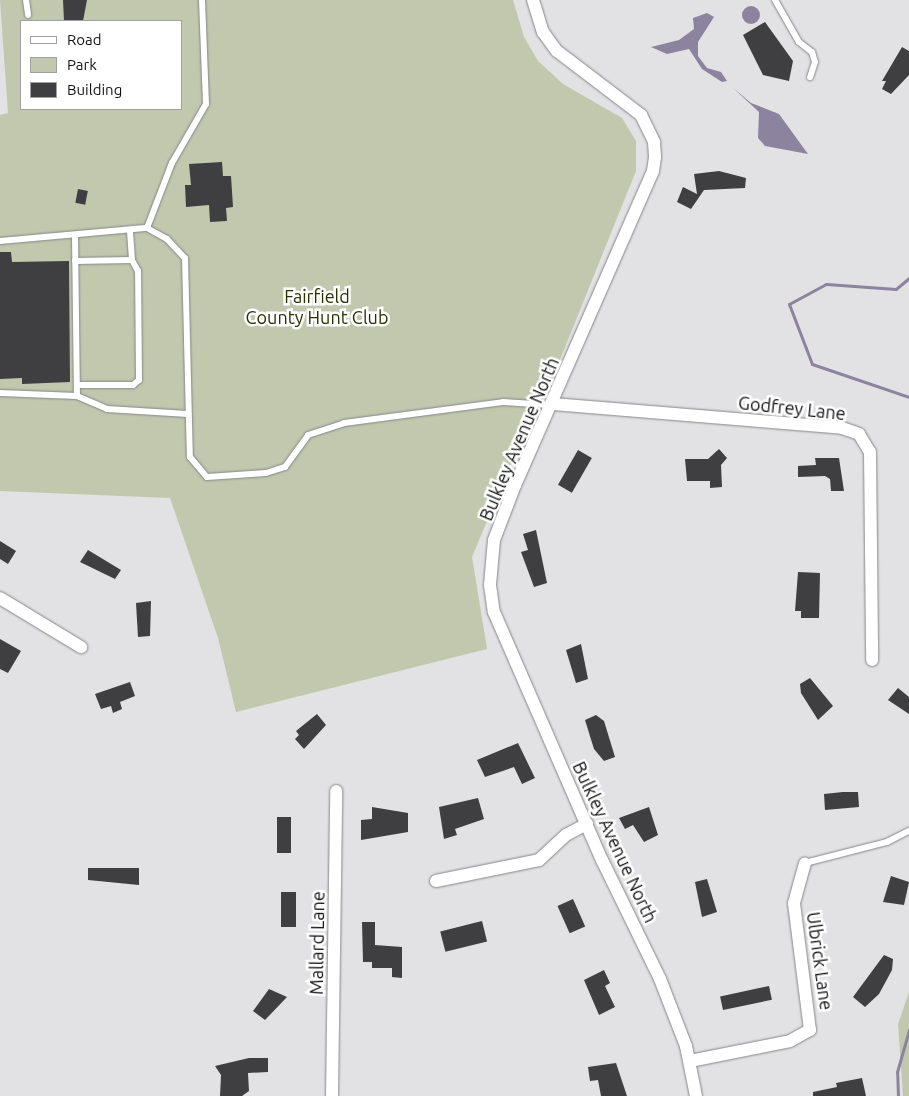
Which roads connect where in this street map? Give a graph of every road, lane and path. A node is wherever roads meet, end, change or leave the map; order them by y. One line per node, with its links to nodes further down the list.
1 (26, 0): 5 (lane)
2 (202, 0): 7 (lane)
3 (533, 0): 16 (street, Bulkley Avenue North)
4 (775, 0): 6 (lane)
5 (28, 15)
6 (810, 78)
7 (147, 228): 8 (lane); 17 (lane)
8 (130, 230): 9 (lane); 11 (lane)
9 (75, 236): 10 (lane); 12 (lane)
10 (0, 241)
11 (132, 260): 12 (lane); 13 (lane)
12 (75, 261): 13 (lane)
13 (77, 385): 15 (lane)
14 (0, 393): 15 (lane)
15 (77, 396): 17 (lane)
16 (553, 404): 17 (lane); 20 (street, Godfrey Lane); 22 (street, Bulkley Avenue North)
17 (188, 414)
18 (0, 598): 19 (street)
19 (81, 647)
20 (872, 660)
21 (336, 791): 27 (street, Mallard Lane)
22 (587, 824): 25 (street); 26 (street, Bulkley Avenue North)
23 (909, 831): 24 (lane)
24 (805, 864): 26 (street, Ulbrick Lane)
25 (436, 881)
26 (690, 1061): 28 (street, Bulkley Avenue North)
27 (332, 1096)
28 (696, 1096)

